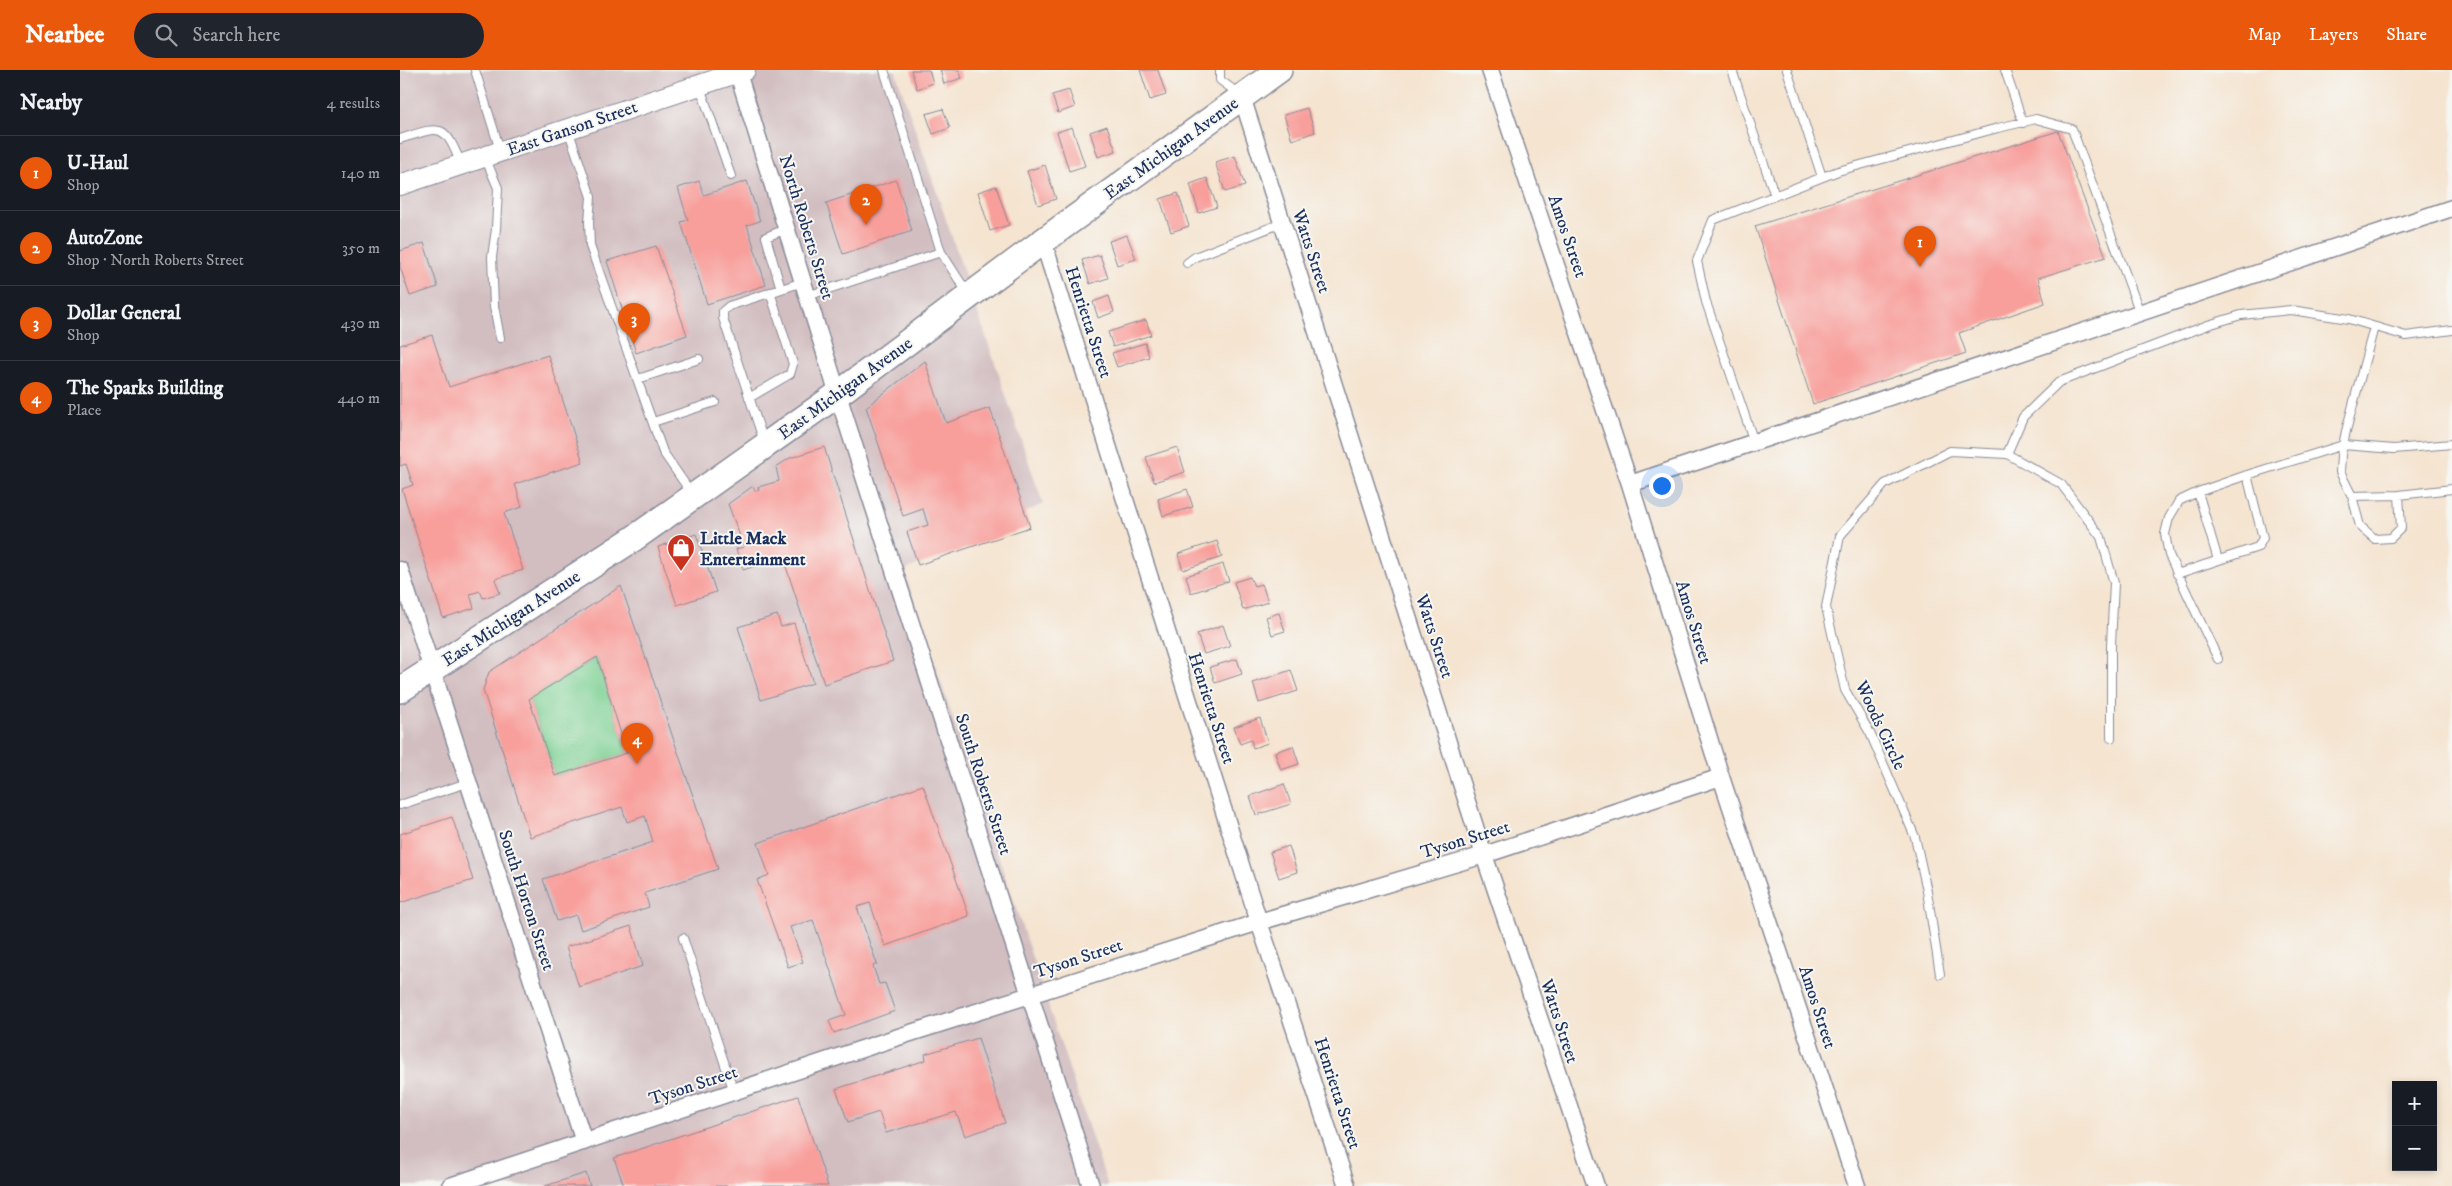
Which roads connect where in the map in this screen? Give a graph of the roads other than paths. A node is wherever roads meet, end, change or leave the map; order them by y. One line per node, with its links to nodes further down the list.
1 (474, 70): 15 (lane)
2 (884, 70): 25 (lane)
3 (1220, 70): 11 (lane)
4 (1279, 70): 11 (main road, East Michigan Avenue)
5 (1490, 70): 47 (street, Amos Street)
6 (1732, 70): 20 (lane)
7 (1787, 70): 18 (lane)
8 (2005, 70): 12 (lane)
9 (740, 71): 10 (street, East Ganson Street); 23 (street, North Roberts Street)
10 (700, 85): 13 (street, East Ganson Street); 17 (lane)
11 (1242, 97): 22 (street, Watts Street); 24 (main road, East Michigan Avenue)
12 (2023, 123): 18 (lane); 31 (lane)
13 (568, 129): 15 (street, East Ganson Street); 36 (lane)
14 (400, 139): 16 (lane)
15 (493, 154): 16 (street, East Ganson Street); 34 (lane)
16 (461, 165): 19 (street, East Ganson Street)
17 (731, 176)
18 (1822, 177): 20 (lane)
19 (400, 185)
20 (1775, 196): 41 (lane)
21 (2452, 208): 31 (street)
22 (1282, 223): 26 (lane); 64 (street, Watts Street)
23 (786, 229): 27 (lane); 28 (street, North Roberts Street)
24 (1043, 241): 30 (main road, East Michigan Avenue); 65 (street, Henrietta Street)
25 (941, 252): 28 (lane); 30 (lane)
26 (1187, 263)
27 (781, 289): 28 (lane); 29 (lane)
28 (805, 289): 37 (street, North Roberts Street)
29 (770, 292): 38 (lane); 38 (lane)
30 (969, 296): 37 (main road, East Michigan Avenue)
31 (2140, 313): 41 (street)
32 (2374, 327): 33 (lane); 43 (lane); 45 (lane)
33 (2452, 330)
34 (500, 338)
35 (699, 359): 36 (lane)
36 (638, 379): 40 (lane)
37 (838, 394): 44 (main road, East Michigan Avenue); 68 (street, South Roberts Street)
38 (749, 398): 44 (lane)
39 (715, 402): 40 (lane)
40 (653, 422): 51 (lane)
41 (1754, 442): 47 (street)
42 (2452, 444): 43 (lane)
43 (2343, 445): 46 (lane); 52 (lane)
44 (765, 446): 51 (main road, East Michigan Avenue)
45 (2007, 454): 60 (lane, Woods Circle); 67 (lane, Woods Circle)
46 (2247, 475): 49 (lane); 53 (lane)
47 (1630, 484): 61 (street, Amos Street)
48 (2452, 489): 50 (lane)
49 (2198, 492): 53 (lane); 55 (lane)
50 (2399, 495): 52 (lane); 52 (lane)
51 (693, 496): 58 (main road, East Michigan Avenue)
52 (2352, 496)
53 (2218, 560): 55 (lane)
54 (400, 570): 56 (street, South Horton Street)
55 (2177, 574): 57 (lane)
56 (404, 596): 58 (street, South Horton Street)
57 (2218, 659)
58 (432, 670): 59 (main road, East Michigan Avenue); 62 (street, South Horton Street)
59 (400, 690)
60 (2111, 738)
61 (1721, 777): 64 (street, Tyson Street); 75 (street, Amos Street)
62 (467, 782): 63 (lane); 70 (street, South Horton Street)
63 (400, 805)
64 (1484, 855): 65 (street, Tyson Street); 74 (street, Watts Street)
65 (1260, 922): 68 (street, Tyson Street); 73 (street, Henrietta Street)
66 (684, 938): 69 (lane)
67 (1940, 974)
68 (1031, 994): 69 (street, Tyson Street); 72 (street, South Roberts Street)
69 (734, 1092): 70 (street, Tyson Street)
70 (584, 1142): 71 (street, Tyson Street)
71 (450, 1186)
72 (1091, 1186)
73 (1347, 1186)
74 (1596, 1186)
75 (1857, 1186)

